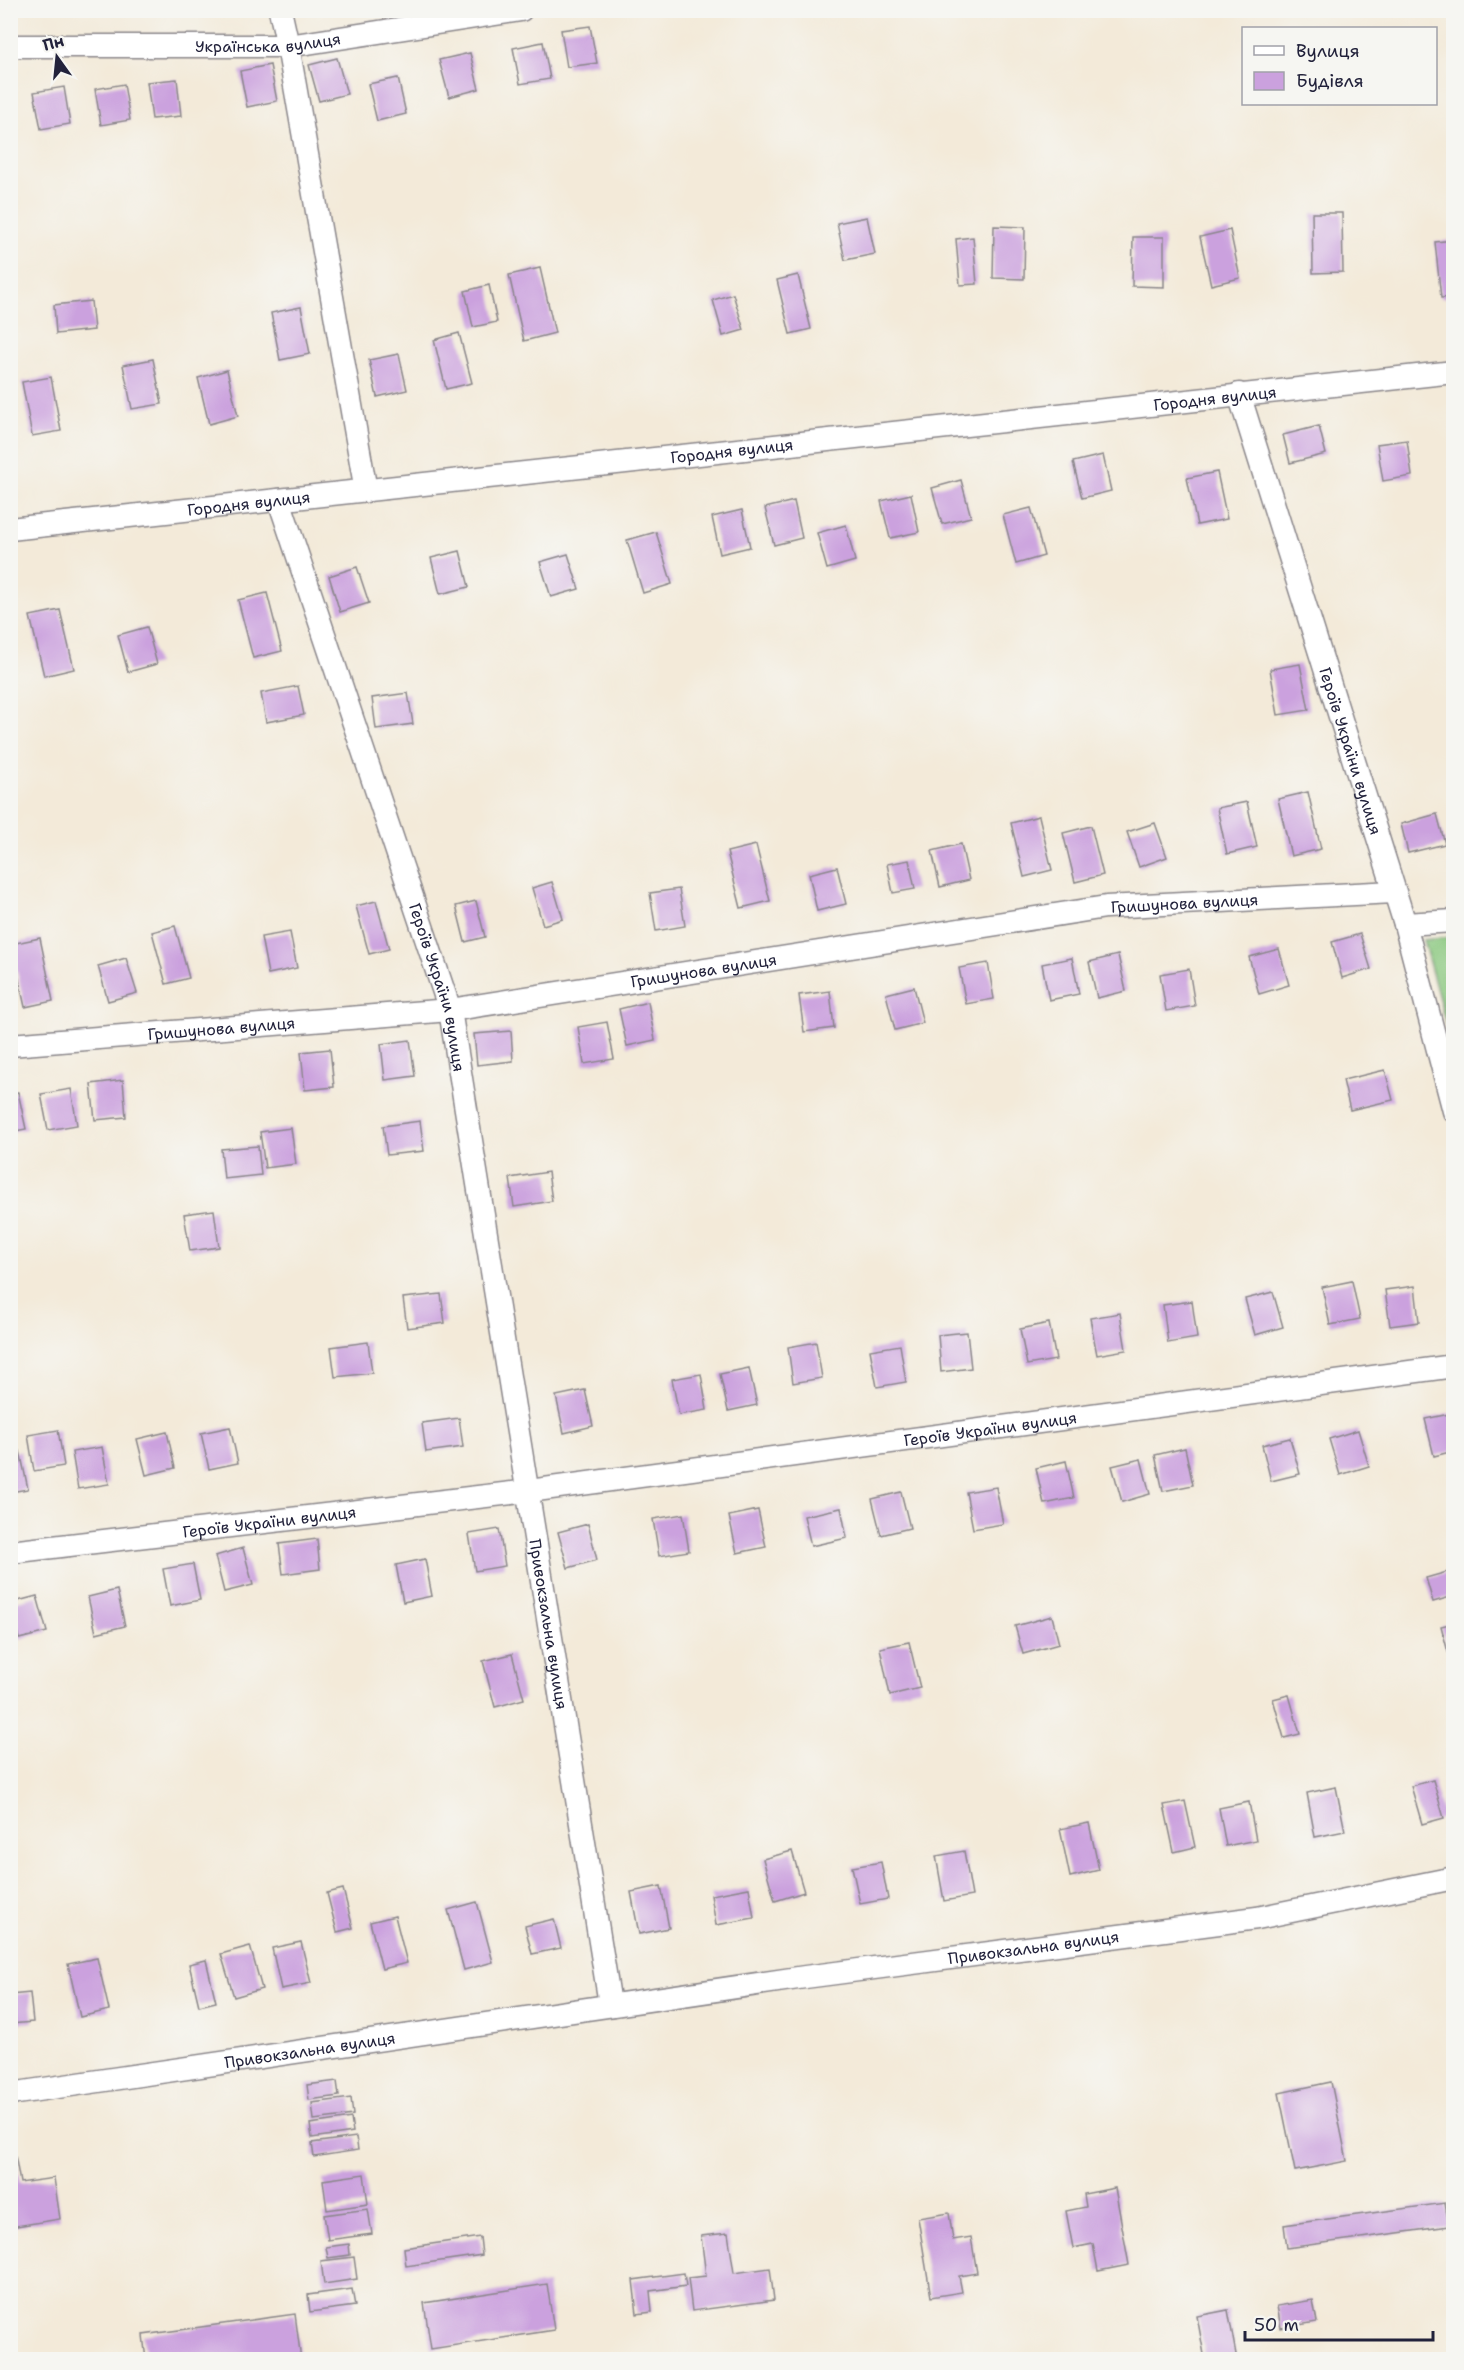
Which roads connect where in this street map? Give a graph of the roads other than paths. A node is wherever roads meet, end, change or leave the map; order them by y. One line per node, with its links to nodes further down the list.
1 (280, 10): 4 (street)
2 (521, 10): 4 (street, Українська вулиця)
3 (10, 46): 4 (street, Українська вулиця)
4 (288, 46): 7 (street)
5 (1454, 372): 6 (street, Городня вулиця)
6 (1239, 394): 7 (street, Городня вулиця); 10 (street, Героїв України вулиця)
7 (366, 491): 8 (street, Городня вулиця)
8 (279, 501): 9 (street, Городня вулиця); 13 (street, Героїв України вулиця)
9 (10, 529)
10 (1394, 892): 12 (street, Героїв України вулиця); 13 (street, Гришунова вулиця)
11 (1454, 921): 12 (street)
12 (1405, 924): 15 (street, Героїв України вулиця)
13 (450, 1010): 14 (street, Гришунова вулиця); 17 (street, Героїв України вулиця)
14 (10, 1045)
15 (1454, 1111)
16 (1454, 1366): 17 (street, Героїв України вулиця)
17 (529, 1491): 18 (street, Героїв України вулиця); 20 (street, Привокзальна вулиця)
18 (10, 1552)
19 (1454, 1878): 20 (street, Привокзальна вулиця)
20 (610, 2004): 21 (street, Привокзальна вулиця)
21 (10, 2094)

